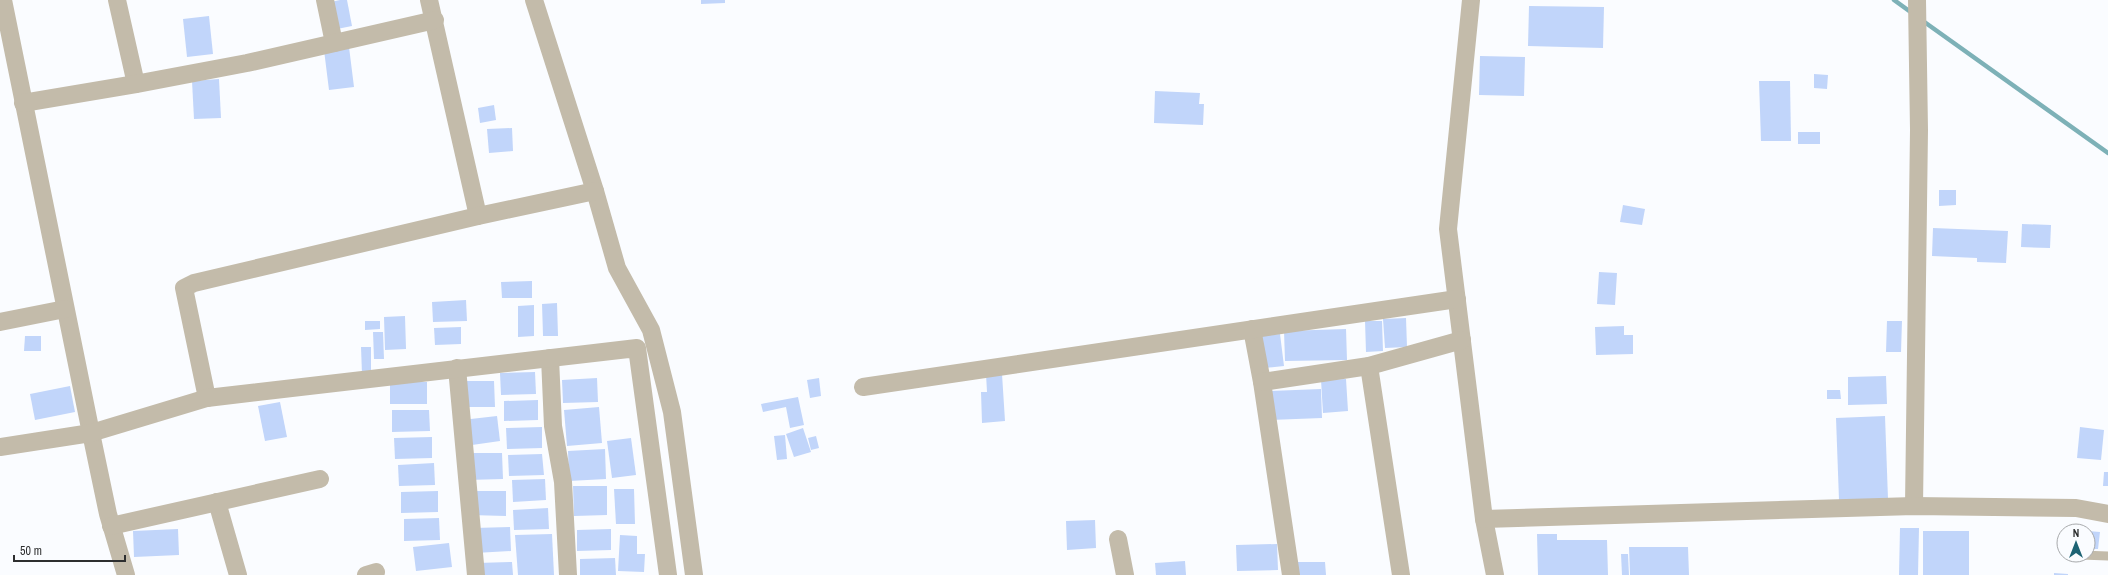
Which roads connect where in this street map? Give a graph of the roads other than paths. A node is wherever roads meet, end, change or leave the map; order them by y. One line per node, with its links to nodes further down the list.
1 (117, 0): 10 (street)
2 (325, 0): 9 (street)
3 (429, 0): 8 (street)
4 (534, 0): 12 (street)
5 (1471, 0): 14 (street)
6 (1917, 0): 29 (street)
7 (3, 7): 11 (street)
8 (435, 20): 9 (street); 13 (street)
9 (334, 43): 10 (street)
10 (136, 84): 11 (street)
11 (23, 103): 15 (street)
12 (595, 191): 13 (street); 41 (street)
13 (478, 216): 24 (street)
14 (1457, 299): 17 (street); 18 (street)
15 (65, 309): 16 (street); 25 (street)
16 (0, 322)
17 (1252, 330): 22 (street); 23 (street)
18 (1462, 340): 20 (street); 31 (street)
19 (550, 358): 21 (street); 39 (street); 40 (street)
20 (1369, 366): 22 (street); 44 (street)
21 (456, 368): 24 (street); 38 (street)
22 (1262, 382): 43 (street)
23 (863, 387)
24 (207, 398): 25 (street)
25 (91, 433): 26 (street); 32 (street)
26 (0, 447)
27 (320, 479): 28 (street)
28 (217, 502): 32 (street); 37 (street)
29 (1914, 506): 30 (street); 31 (street)
30 (2108, 514)
31 (1484, 519): 45 (street)
32 (111, 526): 36 (street)
33 (1118, 539): 42 (street)
34 (2096, 556): 35 (lane)
35 (2108, 556)
36 (126, 575)
37 (238, 575)
38 (476, 575)
39 (568, 575)
40 (668, 575)
41 (694, 575)
42 (1125, 575)
43 (1291, 575)
44 (1401, 575)
45 (1495, 575)

